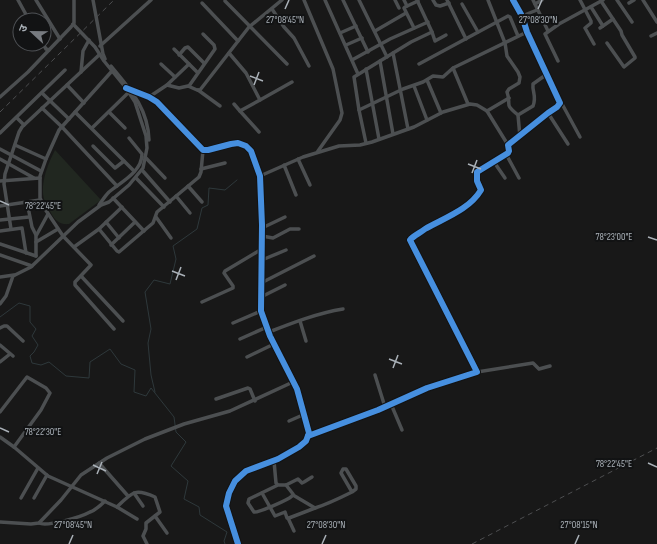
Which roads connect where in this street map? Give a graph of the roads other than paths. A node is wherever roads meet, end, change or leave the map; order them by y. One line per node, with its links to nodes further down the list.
1 (18, 0): 38 (street)
2 (36, 0): 63 (street)
3 (74, 0): 47 (street)
4 (93, 0): 185 (street)
5 (151, 0): 74 (street)
6 (282, 0): 35 (street)
7 (304, 0): 156 (street)
8 (325, 0): 53 (street)
9 (343, 0): 49 (street)
10 (359, 0): 51 (street)
11 (395, 0): 34 (street)
12 (404, 0): 32 (street)
13 (418, 0): 32 (street); 43 (street)
14 (433, 0): 26 (street)
15 (488, 0): 44 (street)
16 (513, 0): 40 (street)
17 (533, 0): 30 (street)
18 (542, 0): 30 (street)
19 (580, 0): 37 (street)
20 (593, 0): 31 (street)
21 (602, 0): 31 (street); 42 (street)
22 (617, 0): 45 (street)
23 (634, 0): 28 (street)
24 (643, 0): 41 (street)
25 (225, 1): 48 (street)
26 (448, 1): 64 (street)
27 (202, 3): 66 (street)
28 (629, 3)
29 (462, 4): 55 (street)
30 (535, 4): 36 (street)
31 (596, 5): 33 (street)
32 (407, 6): 39 (street)
33 (590, 7): 37 (street); 42 (street)
34 (398, 8)
35 (272, 9): 48 (street); 90 (street)
36 (537, 10): 40 (street); 52 (street)
37 (585, 10): 52 (street); 70 (street)
38 (25, 12)
39 (406, 13): 50 (street); 51 (street)
40 (522, 16): 56 (street)
41 (656, 17): 46 (street)
42 (614, 19): 68 (street)
43 (428, 22): 50 (street); 54 (street)
44 (496, 22): 55 (street); 60 (street); 67 (street)
45 (632, 22)
46 (657, 22)
47 (73, 24): 63 (street); 65 (street)
48 (250, 26): 66 (street); 88 (street)
49 (356, 26): 53 (street); 62 (street)
50 (414, 28): 69 (street)
51 (375, 31): 69 (street)
52 (548, 31): 84 (street)
53 (340, 32): 71 (street)
54 (432, 32): 59 (street); 78 (street)
55 (478, 32): 64 (street)
56 (527, 32): 60 (street); 98 (street)
57 (657, 33): 61 (street)
58 (203, 34): 85 (street)
59 (446, 35)
60 (518, 36): 67 (street)
61 (651, 36)
62 (362, 38): 71 (street); 76 (street)
63 (60, 39): 72 (street)
64 (466, 39): 89 (street)
65 (89, 40): 74 (street); 94 (street)
66 (238, 41): 77 (street)
67 (504, 43): 91 (street); 114 (street)
68 (607, 43)
69 (381, 44): 76 (street); 81 (street)
70 (594, 44)
71 (346, 45): 82 (street)
72 (52, 47)
73 (174, 49): 79 (street)
74 (96, 50): 80 (street)
75 (47, 52): 111 (street)
76 (368, 52): 82 (street)
77 (229, 53): 107 (street); 115 (street)
78 (393, 53): 81 (street); 108 (street)
79 (179, 54): 85 (street); 87 (street)
80 (100, 55): 94 (street); 95 (street)
81 (387, 57): 83 (street)
82 (352, 60): 97 (street)
83 (380, 61): 92 (street); 113 (street)
84 (558, 61)
85 (204, 63): 96 (street)
86 (161, 64): 99 (street)
87 (189, 64): 96 (street); 99 (street)
88 (287, 64)
89 (419, 64)
90 (309, 66)
91 (453, 68): 100 (street); 121 (street)
92 (366, 69): 97 (street); 120 (street)
93 (65, 70): 110 (street)
94 (81, 72): 102 (street)
95 (112, 72): 106 (street); 118 (street)
96 (197, 72): 104 (street)
97 (358, 74): 125 (street)
98 (548, 74): 117 (street); 133 (street)
99 (175, 77): 103 (street)
100 (427, 80): 105 (street); 131 (street)
101 (292, 82): 115 (street)
102 (67, 85): 116 (street); 118 (street)
103 (167, 85): 104 (street); 112 (street)
104 (189, 86): 107 (street)
105 (414, 86): 108 (street); 136 (street)
106 (126, 88): 109 (street); 112 (street)
107 (198, 90): 123 (street)
108 (401, 91): 113 (street); 141 (street)
109 (129, 92): 129 (street); 159 (street)
110 (42, 93): 116 (street); 122 (street)
111 (0, 97)
112 (149, 97): 155 (street)
113 (386, 98): 120 (street); 144 (street)
114 (509, 98): 127 (street); 133 (street)
115 (260, 100): 126 (street)
116 (50, 101): 124 (street); 135 (street)
117 (561, 102): 132 (street); 146 (street)
118 (84, 103): 128 (street)
119 (234, 104): 126 (street)
120 (373, 104): 125 (street); 148 (street)
121 (468, 104): 127 (street); 131 (street)
122 (30, 106): 130 (street); 134 (street)
123 (220, 106)
124 (42, 108): 130 (street); 138 (street)
125 (359, 110): 149 (street)
126 (240, 111): 142 (street)
127 (487, 111): 152 (street)
128 (75, 112): 135 (street); 139 (street)
129 (109, 112): 139 (street); 140 (street)
130 (37, 113): 137 (street)
131 (441, 113): 136 (street)
132 (548, 113): 145 (street); 150 (street)
133 (518, 115): 145 (street)
134 (17, 118): 137 (street); 143 (street)
135 (69, 119): 138 (street)
136 (427, 120): 141 (street)
137 (24, 125): 151 (street)
138 (62, 127): 161 (street); 181 (street)
139 (92, 128): 163 (street)
140 (125, 128)
141 (408, 129): 144 (street)
142 (259, 132)
143 (0, 133)
144 (393, 134): 148 (street)
145 (520, 137): 152 (street)
146 (580, 137)
147 (129, 138): 171 (street)
148 (379, 139): 149 (street)
149 (366, 144): 156 (street)
150 (568, 144)
151 (15, 145): 157 (street); 161 (street)
152 (508, 145): 158 (street)
153 (93, 146): 163 (street)
154 (0, 149): 157 (street)
155 (203, 150): 168 (street); 172 (street)
156 (318, 152): 162 (street)
157 (11, 154): 164 (street); 170 (street)
158 (506, 154): 165 (street); 178 (street)
159 (145, 157): 169 (street); 176 (street)
160 (0, 159): 164 (street)
161 (46, 159): 170 (street)
162 (298, 159): 167 (street); 180 (street)
163 (124, 161): 171 (street)
164 (8, 162): 173 (street); 179 (street)
165 (494, 162): 177 (street); 254 (street)
166 (225, 163): 168 (street)
167 (284, 165): 172 (street); 183 (street)
168 (201, 169): 182 (street)
169 (142, 170): 175 (street); 188 (street)
170 (42, 171): 174 (street)
171 (134, 171): 181 (street)
172 (260, 176): 204 (street)
173 (34, 178): 174 (street); 179 (street)
174 (40, 178): 186 (street)
175 (136, 178): 185 (street); 193 (street)
176 (165, 178)
177 (505, 178)
178 (520, 178)
179 (2, 181): 190 (street)
180 (310, 185)
181 (117, 186): 194 (street)
182 (188, 186): 184 (street); 189 (street)
183 (296, 195)
184 (176, 196): 188 (street); 195 (street)
185 (111, 199): 192 (street); 194 (street)
186 (40, 200): 187 (street); 196 (street)
187 (27, 202): 190 (street); 197 (street)
188 (170, 202): 193 (street)
189 (202, 202)
190 (7, 205): 191 (street); 200 (street)
191 (0, 206)
192 (122, 207): 202 (street); 203 (street)
193 (164, 207): 198 (street)
194 (97, 208): 212 (street)
195 (190, 213)
196 (48, 214): 207 (street); 211 (street)
197 (29, 216): 200 (street); 211 (street)
198 (156, 217): 210 (street); 215 (street)
199 (285, 217): 204 (street)
200 (9, 219): 201 (street); 206 (street)
201 (0, 220)
202 (106, 222): 208 (street); 214 (street)
203 (136, 222): 210 (street); 214 (street)
204 (262, 228): 213 (street)
205 (299, 228): 213 (street)
206 (10, 229): 209 (street); 222 (street)
207 (58, 229): 212 (street); 216 (street)
208 (98, 229): 218 (street); 219 (street)
209 (0, 231)
210 (144, 231): 218 (street)
211 (36, 236): 216 (street)
212 (63, 236): 219 (street); 226 (street)
213 (262, 236): 220 (street)
214 (119, 238): 218 (street)
215 (171, 238)
216 (36, 242): 224 (street)
217 (0, 244): 222 (street)
218 (111, 245)
219 (74, 247): 230 (street)
220 (262, 249): 227 (street); 235 (street)
221 (286, 250): 227 (street)
222 (26, 253): 224 (street)
223 (0, 255): 228 (street)
224 (36, 256): 226 (street)
225 (314, 256): 232 (street)
226 (41, 258): 228 (street)
227 (262, 260): 232 (street)
228 (32, 266): 229 (street)
229 (14, 275): 231 (street); 236 (street)
230 (81, 276): 239 (street); 244 (street)
231 (0, 277)
232 (261, 283): 234 (street)
233 (285, 285): 234 (street)
234 (261, 297): 238 (street)
235 (202, 302)
236 (0, 304)
237 (343, 309): 240 (street)
238 (260, 310): 241 (street); 242 (street)
239 (123, 321)
240 (300, 321): 245 (street); 248 (street)
241 (233, 324)
242 (267, 327): 245 (street); 246 (street)
243 (0, 328): 247 (street)
244 (114, 329)
245 (269, 332): 249 (street)
246 (240, 339)
247 (23, 341)
248 (306, 341)
249 (274, 344): 251 (street); 256 (street)
250 (0, 346): 252 (street)
251 (247, 357)
252 (0, 362)
253 (550, 366): 254 (street)
254 (477, 372): 259 (street)
255 (375, 375): 260 (street)
256 (293, 382): 258 (street); 262 (street)
257 (216, 399): 258 (street)
258 (255, 401): 269 (street)
259 (391, 404): 260 (street); 264 (street)
260 (385, 407): 265 (street)
261 (0, 412): 267 (street)
262 (304, 414): 263 (street); 265 (street)
263 (289, 421)
264 (402, 430)
265 (308, 436): 268 (street)
266 (0, 437): 267 (street)
267 (14, 447): 270 (street)
268 (274, 461): 273 (street); 296 (street)
269 (99, 463): 275 (street); 280 (street)
270 (38, 468): 271 (street); 281 (street)
271 (47, 475): 275 (street); 282 (street)
272 (312, 477): 274 (street)
273 (278, 485): 274 (street); 278 (street)
274 (286, 485): 279 (street)
275 (72, 486): 283 (street); 292 (street)
276 (352, 492): 276 (street); 287 (street)
277 (134, 493): 280 (street); 284 (street); 288 (street)
278 (262, 493): 286 (street); 286 (street)
279 (293, 495): 286 (street); 287 (street)
280 (128, 496): 285 (street)
281 (21, 498)
282 (34, 498)
283 (105, 501): 285 (street); 292 (street)
284 (143, 506)
285 (117, 507): 290 (street)
286 (269, 507): 289 (street)
287 (315, 508): 289 (street)
288 (155, 516): 294 (street); 295 (street)
289 (288, 518): 293 (street)
290 (137, 519)
291 (0, 522): 292 (street)
292 (38, 523)
293 (294, 531)
294 (167, 533)
295 (147, 544)
296 (238, 544)

